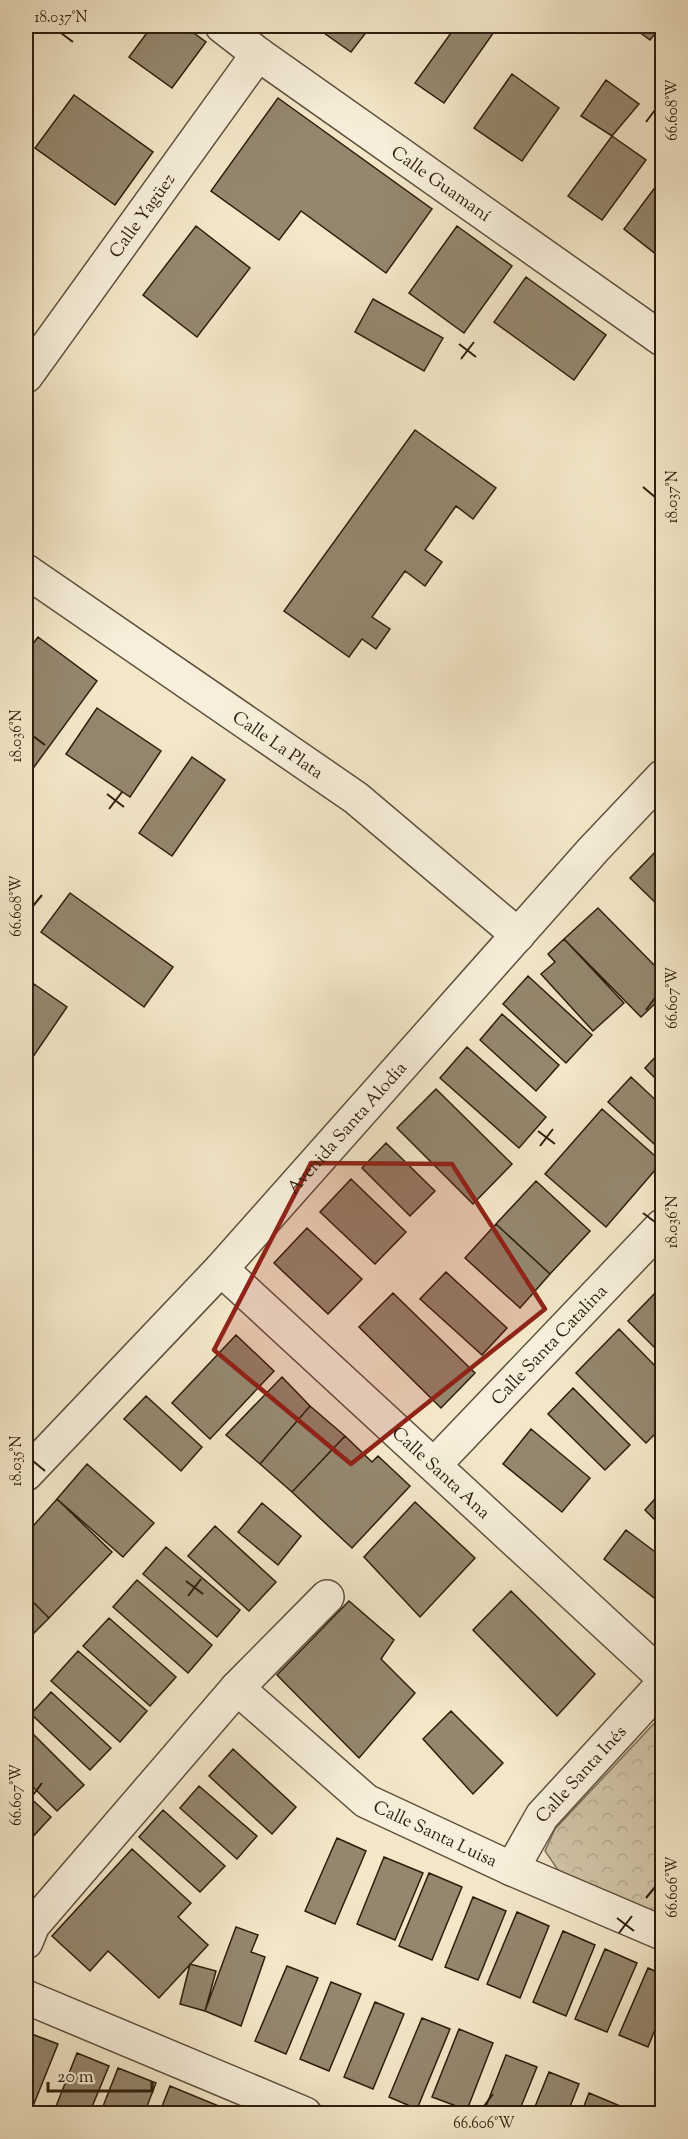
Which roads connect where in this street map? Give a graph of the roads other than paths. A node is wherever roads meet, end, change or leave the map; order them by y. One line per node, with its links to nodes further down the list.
1 (222, 26): 2 (street, Calle Guamaní)
2 (258, 54): 3 (street, Calle Guamaní); 4 (street, Calle Yagüez)
3 (663, 339)
4 (26, 376)
5 (26, 571): 7 (street, Calle La Plata)
6 (663, 777): 7 (street, Avenida Santa Alodia)
7 (518, 935): 9 (street, Avenida Santa Alodia)
8 (663, 1226): 10 (street, Calle Santa Catalina)
9 (221, 1269): 10 (street, Calle Santa Ana); 11 (street, Avenida Santa Alodia)
10 (435, 1464): 13 (street, Calle Santa Ana)
11 (26, 1474)
12 (327, 1597): 15 (street)
13 (663, 1676)
14 (663, 1685): 16 (street, Calle Santa Inés)
15 (237, 1688): 16 (street, Calle Santa Luisa); 18 (street)
16 (512, 1869): 17 (street, Calle Santa Luisa)
17 (663, 1933)
18 (26, 1941)
19 (26, 1997): 20 (street)
20 (305, 2114)

